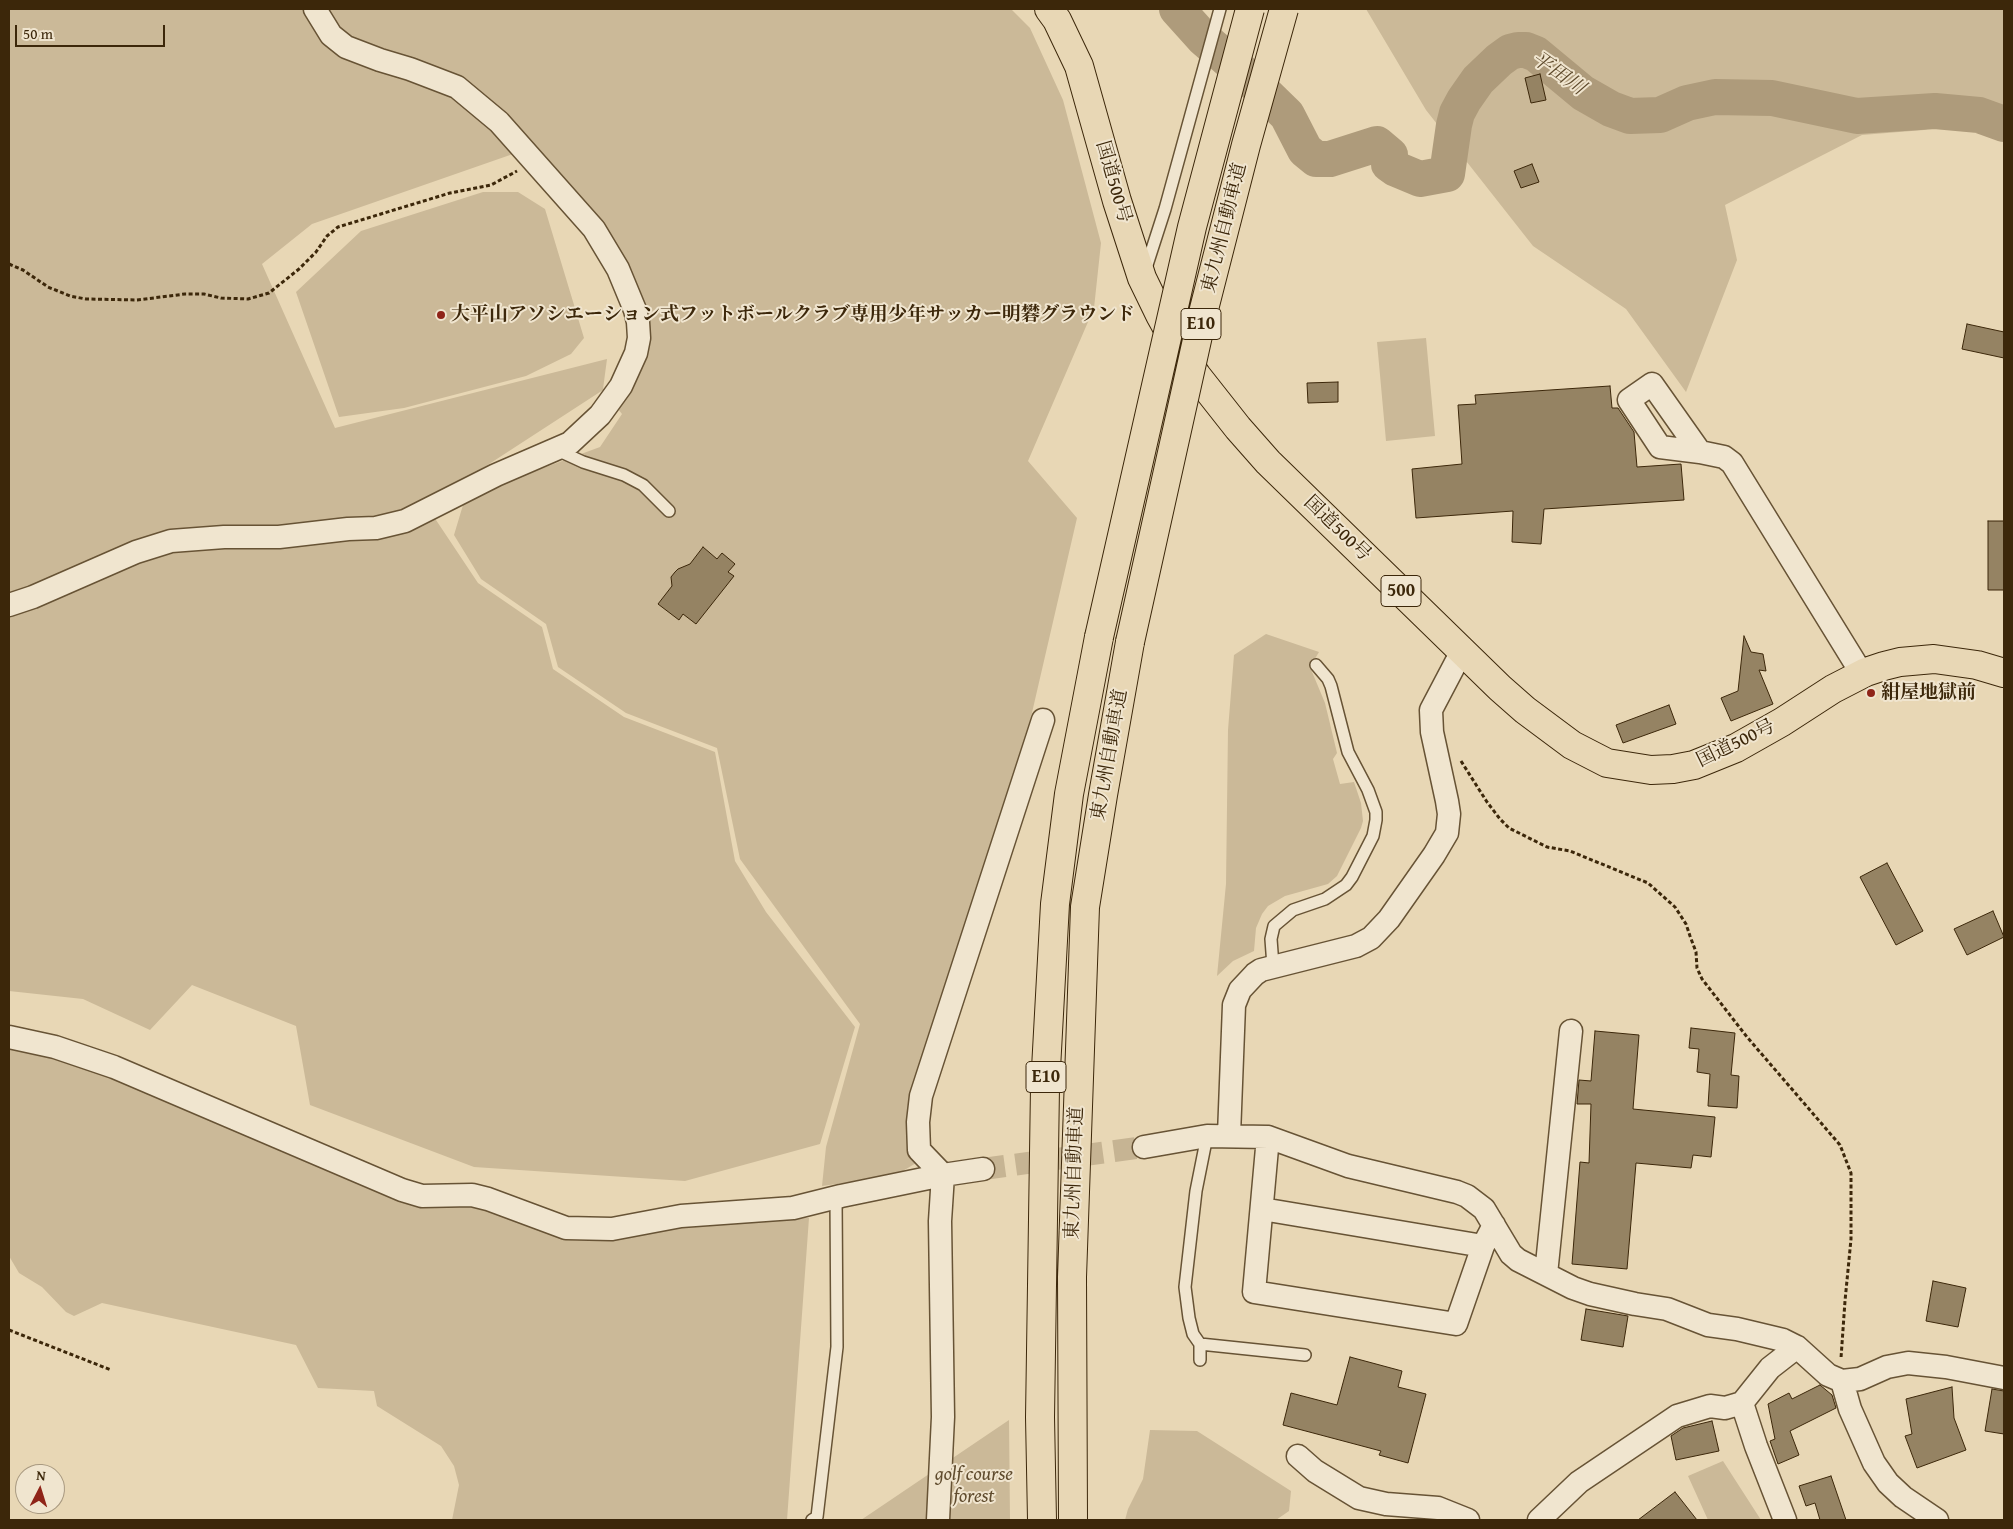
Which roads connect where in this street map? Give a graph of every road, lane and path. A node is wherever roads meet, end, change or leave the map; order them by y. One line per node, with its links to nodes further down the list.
1 (315, 9): 6 (street)
2 (1049, 9): 8 (highway, 国道500号 / 500)
3 (1250, 9): 44 (highway, 東九州自動車道 / E10, bridge)
4 (1284, 9): 45 (highway, 東九州自動車道 / E10, bridge)
5 (1219, 13): 8 (lane)
6 (533, 161): 7 (path); 9 (street)
7 (9, 264)
8 (1142, 278): 13 (highway, 国道500号 / 500)
9 (557, 450): 11 (lane); 12 (street)
10 (1700, 452): 16 (street)
11 (669, 511)
12 (9, 605)
13 (1462, 650): 16 (highway, 国道500号 / 500); 19 (street)
14 (1316, 666): 19 (lane)
15 (2004, 673): 16 (highway, 国道500号 / 500)
16 (1862, 674)
17 (1043, 720): 26 (street)
18 (1459, 759): 39 (path)
19 (1273, 966): 22 (street)
20 (1571, 1031): 31 (street)
21 (9, 1037): 27 (street)
22 (1218, 1136): 23 (street); 24 (street); 33 (lane)
23 (1268, 1137): 28 (street); 29 (street)
24 (1144, 1147)
25 (984, 1168): 26 (street)
26 (943, 1175): 27 (street); 43 (street)
27 (836, 1198): 42 (lane)
28 (1262, 1209): 30 (street); 30 (street)
29 (1494, 1225): 30 (street); 31 (street)
30 (1483, 1246)
31 (1546, 1274): 34 (street)
32 (9, 1330): 37 (path)
33 (1200, 1344): 35 (lane); 36 (lane)
34 (1797, 1347): 39 (street); 40 (street)
35 (1305, 1355)
36 (1200, 1360)
37 (112, 1370)
38 (2004, 1378): 39 (street)
39 (1842, 1381): 49 (street)
40 (1742, 1403): 47 (street); 48 (street)
41 (1298, 1456): 46 (street)
42 (812, 1520)
43 (938, 1520)
44 (1042, 1520)
45 (1073, 1520)
46 (1468, 1520)
47 (1539, 1520)
48 (1785, 1520)
49 (1937, 1520)

